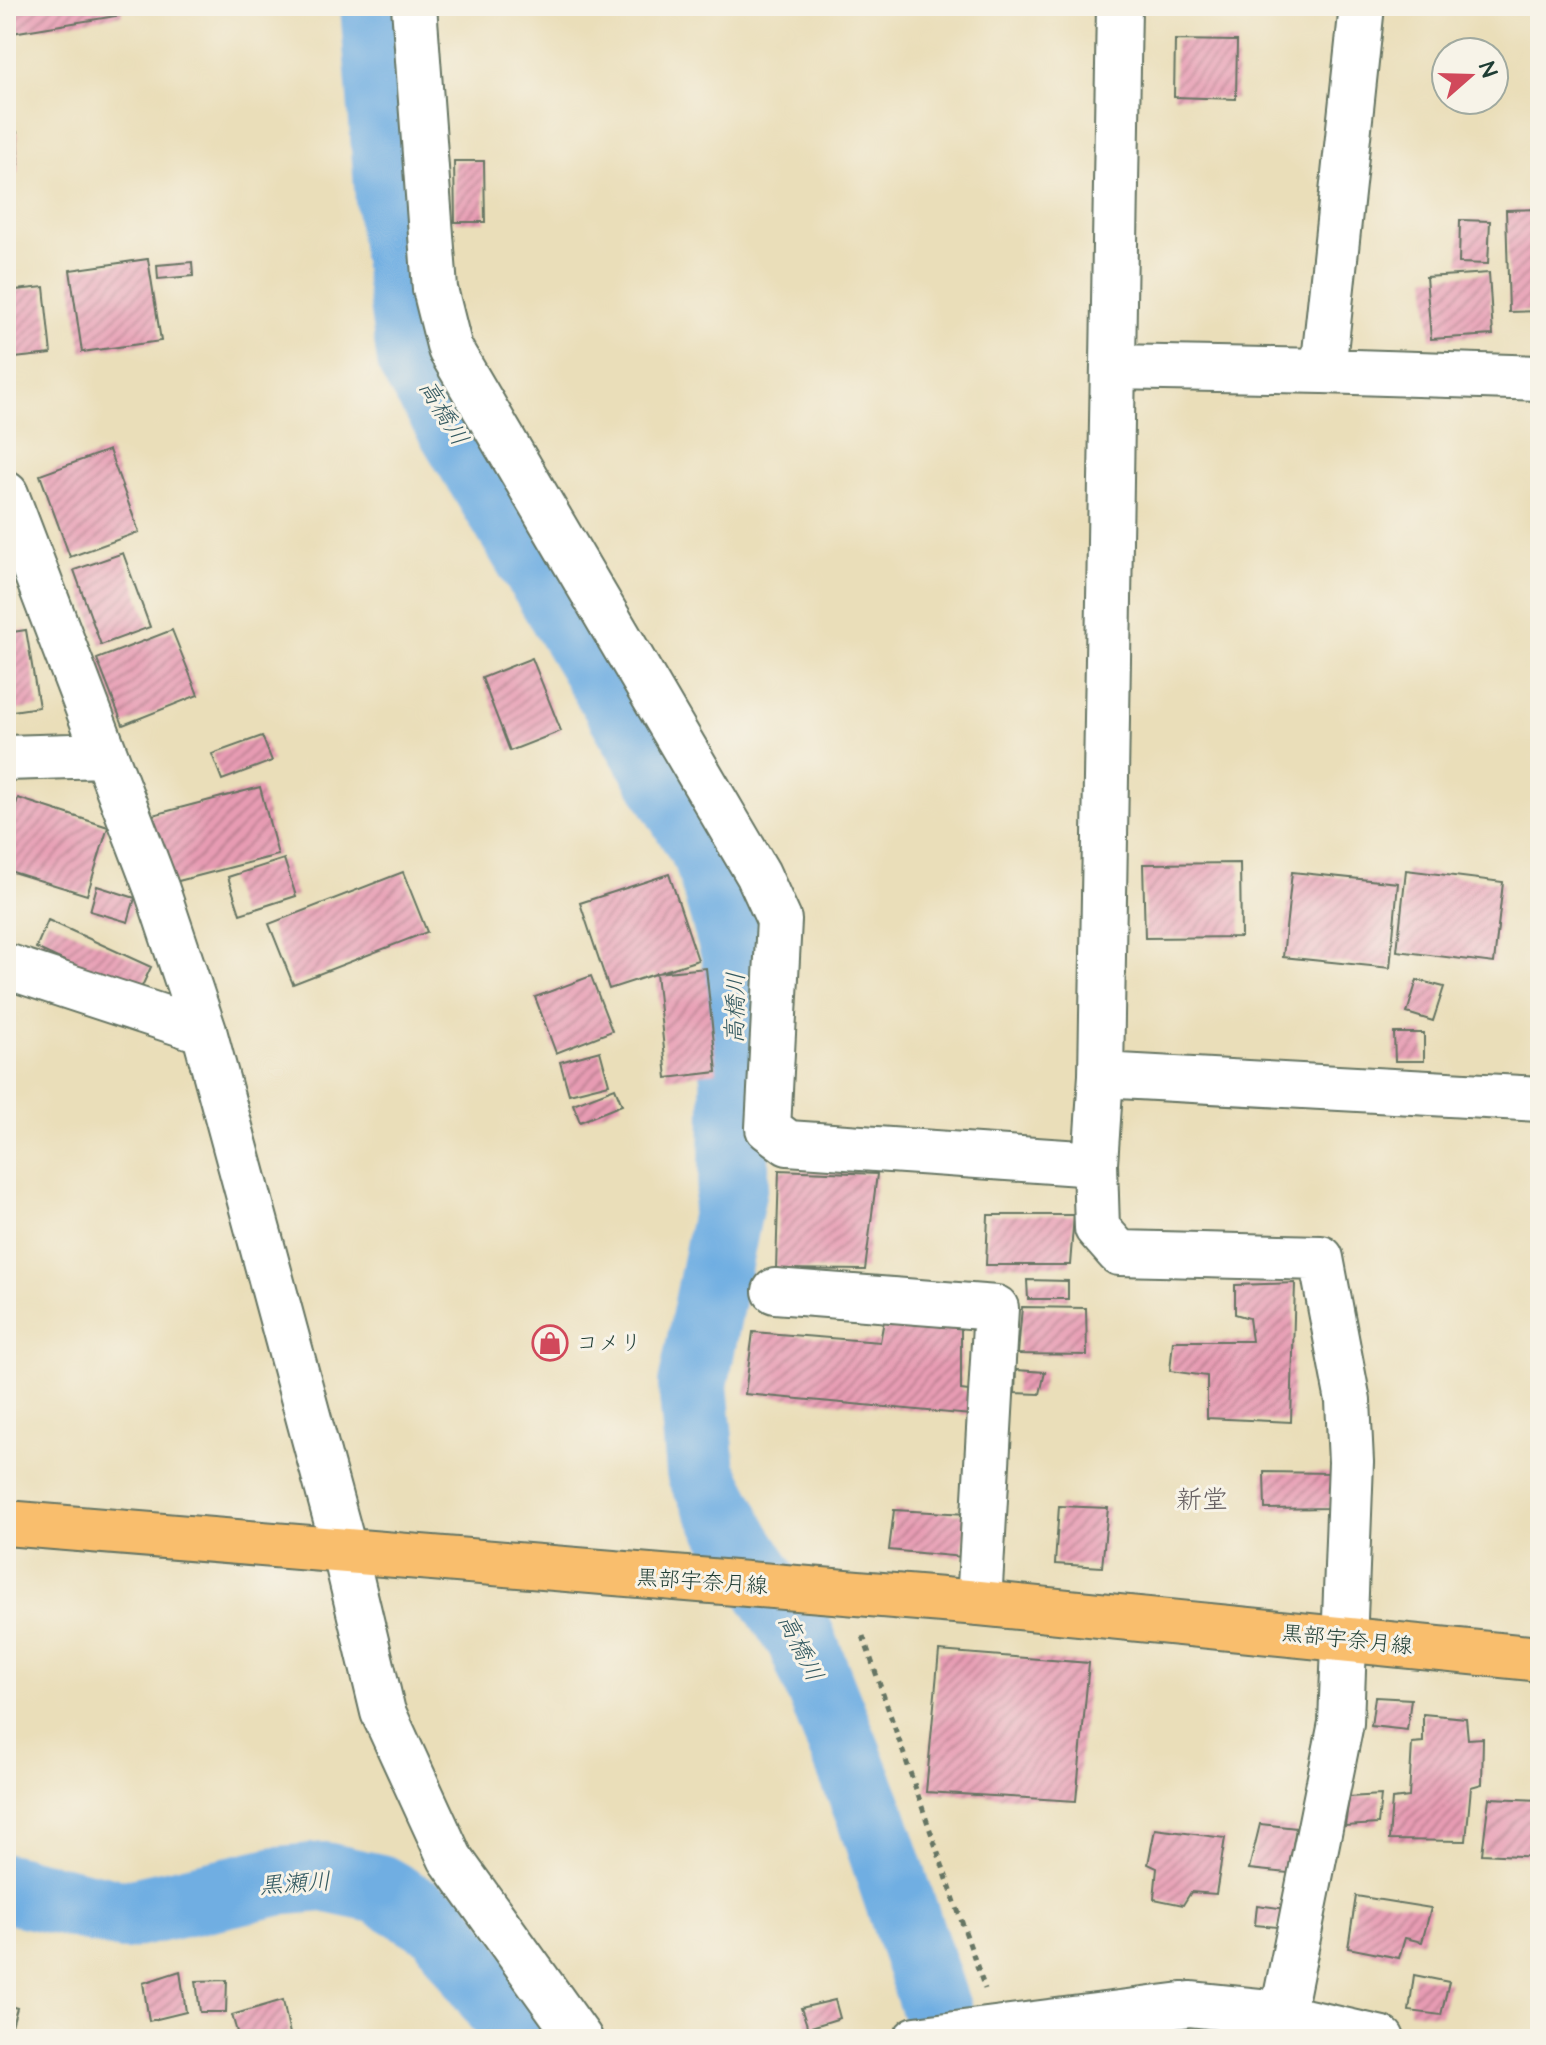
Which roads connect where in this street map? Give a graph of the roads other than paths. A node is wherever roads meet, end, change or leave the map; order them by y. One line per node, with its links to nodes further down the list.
1 (414, 6): 14 (street)
2 (1119, 6): 4 (street)
3 (1362, 6): 5 (street)
4 (1113, 367): 5 (street); 12 (street)
5 (1323, 371): 6 (street)
6 (1540, 378)
7 (6, 494): 8 (street)
8 (105, 755): 9 (street); 11 (street)
9 (6, 758)
10 (6, 966): 11 (street)
11 (204, 1031): 17 (street)
12 (1101, 1075): 13 (street); 14 (street)
13 (1540, 1099)
14 (1095, 1164): 19 (street)
15 (775, 1291): 18 (street)
16 (6, 1523): 17 (main road, 黒部宇奈月線)
17 (344, 1549): 18 (main road, 黒部宇奈月線); 22 (street)
18 (979, 1603): 19 (main road, 黒部宇奈月線)
19 (1343, 1639): 20 (main road, 黒部宇奈月線); 21 (street)
20 (1540, 1659)
21 (1282, 2017): 23 (street); 24 (street)
22 (580, 2039)
23 (916, 2039)
24 (1382, 2039)

